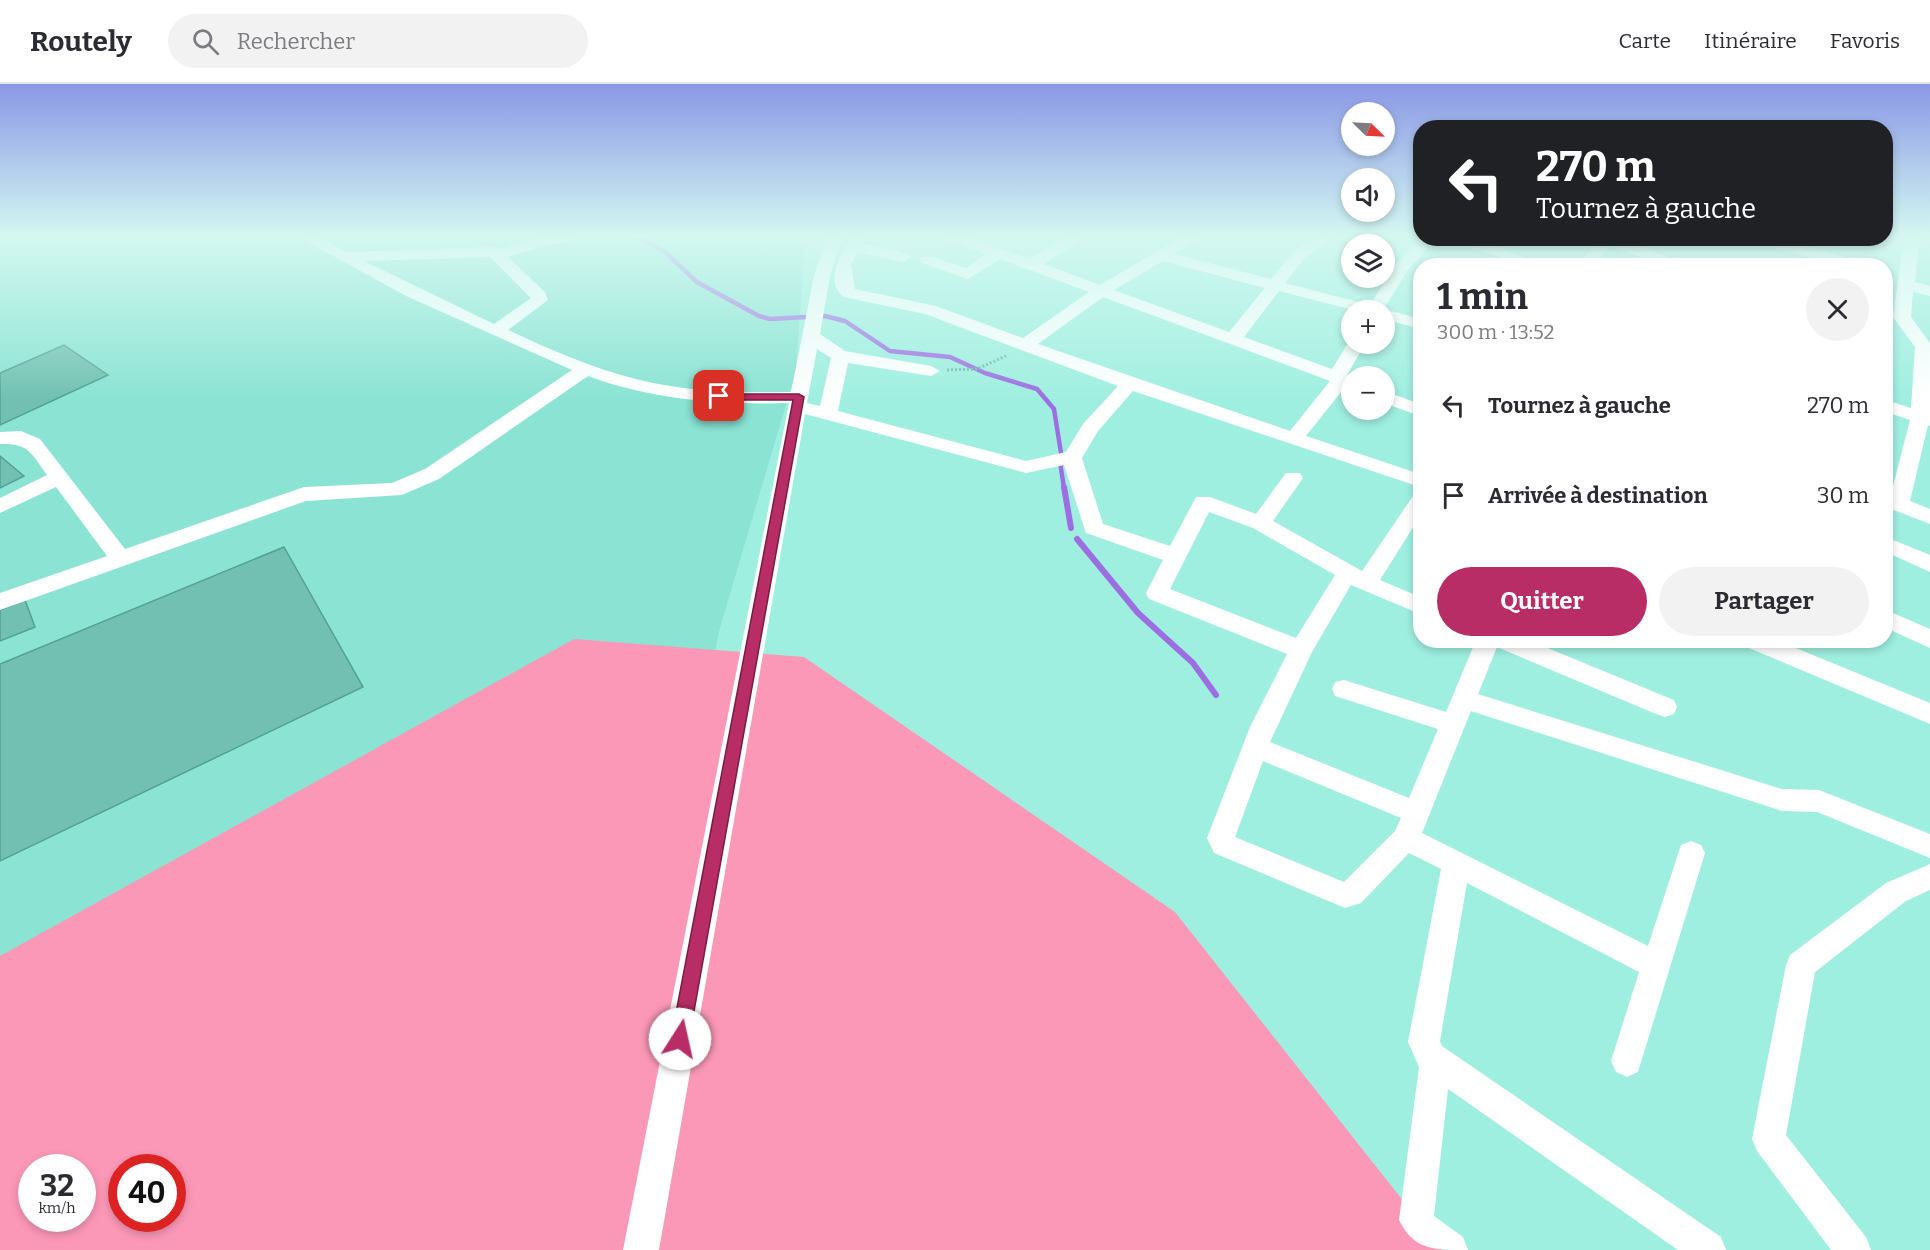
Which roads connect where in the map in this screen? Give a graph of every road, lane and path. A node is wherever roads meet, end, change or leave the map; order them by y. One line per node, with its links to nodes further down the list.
1 (414, 291): 14 (street)
2 (532, 291): 14 (street)
3 (821, 291): 12 (street)
4 (847, 291): 16 (street)
5 (1101, 291): 16 (street)
6 (1102, 291): 15 (street)
7 (1269, 291): 15 (street)
8 (1299, 291): 10 (street)
9 (1906, 291): 28 (street)
10 (1341, 302)
11 (1395, 317): 13 (street)
12 (813, 322): 17 (street); 24 (street)
13 (1413, 322)
14 (495, 331): 18 (street)
15 (1233, 339): 20 (street)
16 (1027, 344): 19 (path); 22 (street)
17 (840, 356): 19 (street); 27 (street)
18 (585, 369): 24 (street); 43 (street)
19 (931, 371)
20 (1341, 379)
21 (1341, 382): 30 (street)
22 (1130, 384): 30 (street); 31 (street)
23 (1395, 400): 25 (street)
24 (798, 402): 27 (street); 68 (street)
25 (1413, 407)
26 (1893, 408): 28 (street)
27 (828, 415): 31 (street)
28 (1925, 418): 35 (street)
29 (0, 438): 32 (street)
30 (1293, 440): 34 (street)
31 (1072, 458): 42 (street)
32 (59, 477): 37 (street); 43 (street)
33 (1293, 478): 40 (street)
34 (1413, 480)
35 (1893, 499)
36 (1893, 502): 39 (street)
37 (0, 506)
38 (1413, 509): 45 (street)
39 (1930, 517)
40 (1260, 523): 42 (street); 45 (street)
41 (1893, 547): 44 (street)
42 (1177, 556): 53 (street)
43 (121, 559): 46 (street)
44 (1930, 564)
45 (1356, 578): 47 (street); 53 (street)
46 (0, 602)
47 (1413, 603)
48 (1893, 621): 49 (street)
49 (1930, 639)
50 (1484, 648): 55 (street)
51 (1525, 648): 56 (street)
52 (1771, 648): 57 (street)
53 (1301, 650): 59 (street)
54 (1344, 689): 58 (street)
55 (1462, 699): 58 (street); 61 (street)
56 (1665, 707)
57 (1930, 714)
58 (1453, 724): 60 (street)
59 (1256, 747): 60 (street); 60 (street)
60 (1411, 825): 63 (street)
61 (1930, 846)
62 (1691, 853): 65 (street)
63 (1456, 864): 65 (street); 66 (street)
64 (1930, 876): 71 (street)
65 (1656, 965): 67 (street)
66 (1432, 1058): 69 (street); 70 (street)
67 (1627, 1061)
68 (641, 1250)
69 (1450, 1250)
70 (1708, 1250)
71 (1853, 1250)

